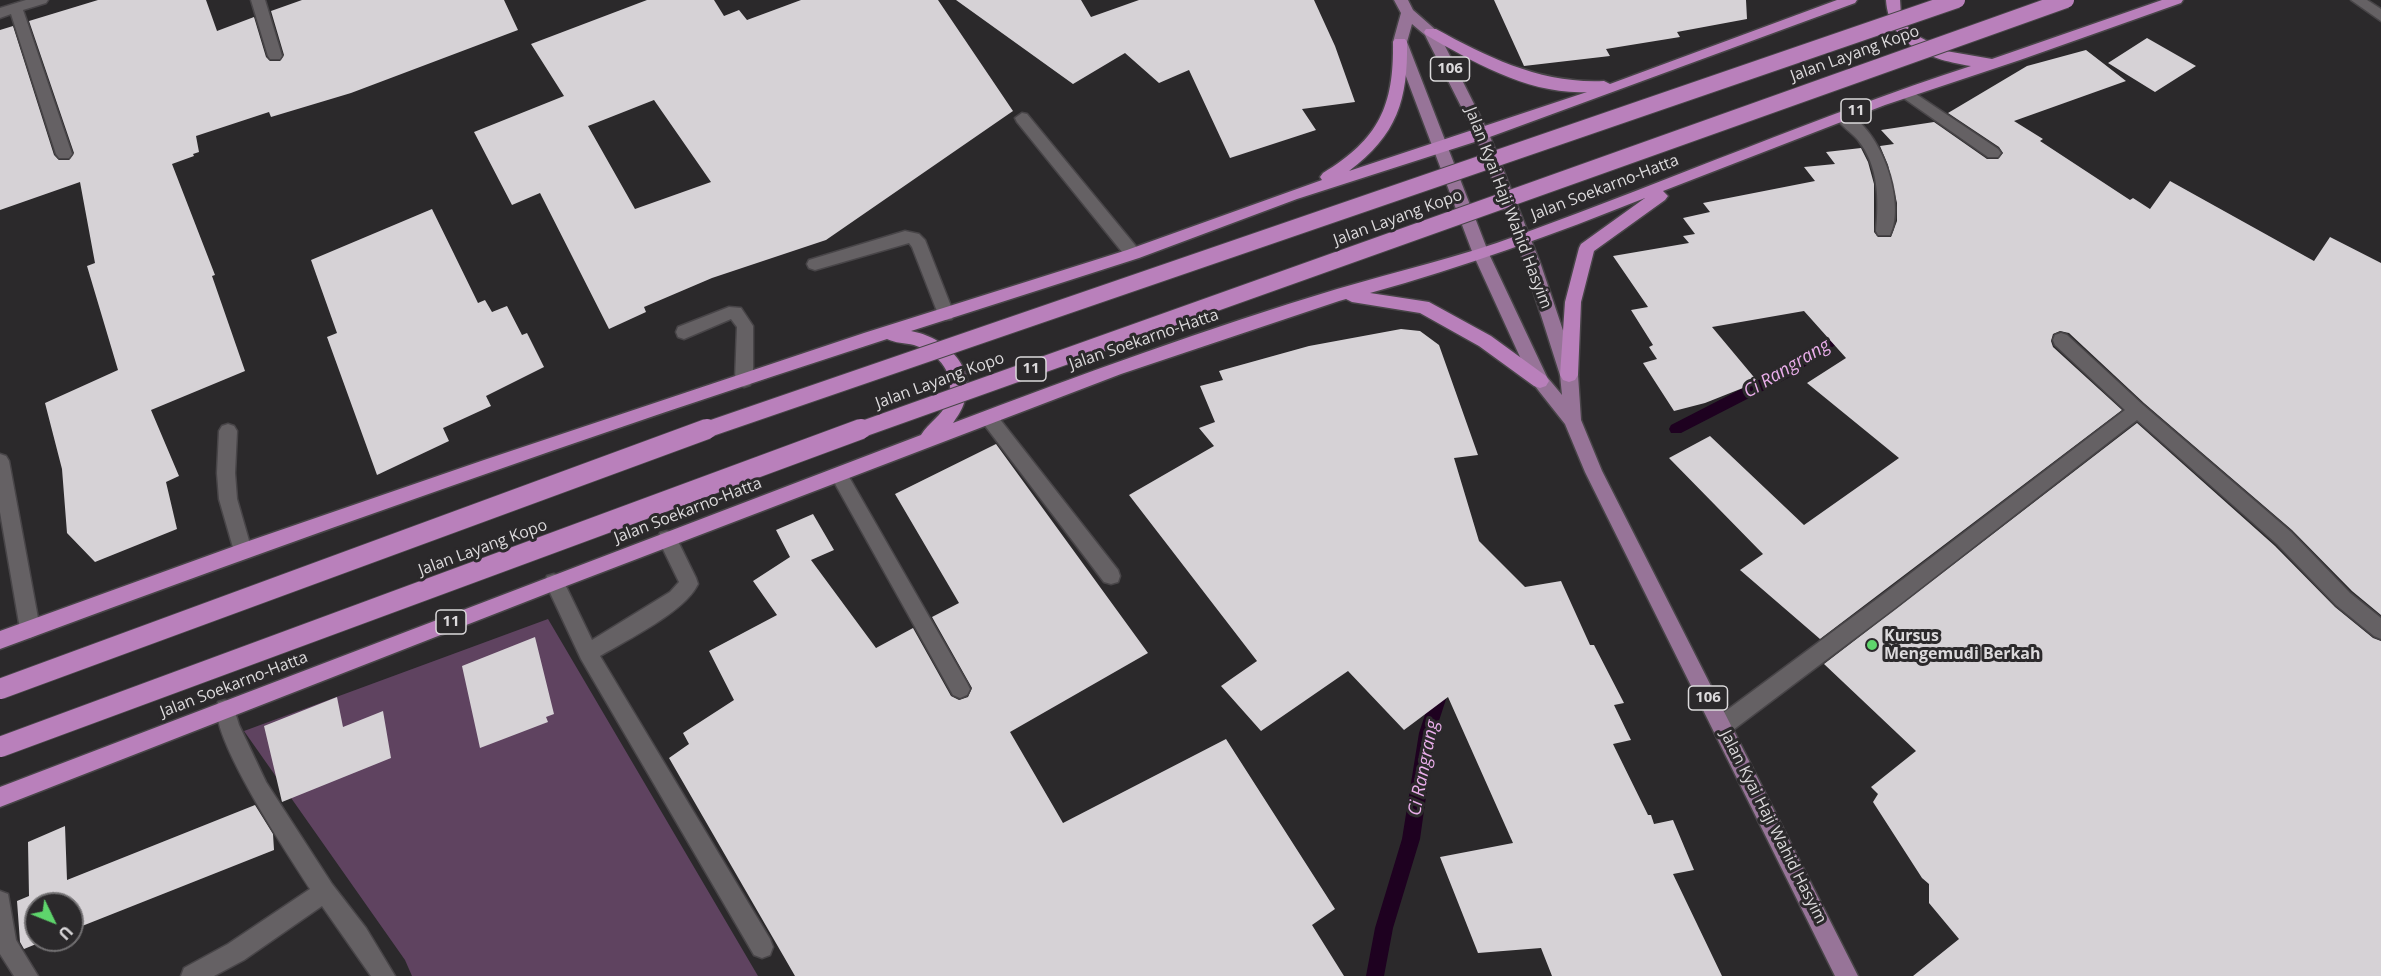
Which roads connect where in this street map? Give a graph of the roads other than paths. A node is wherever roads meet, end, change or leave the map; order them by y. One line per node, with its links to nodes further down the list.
1 (41, 0): 10 (street)
2 (258, 0): 15 (street)
3 (1850, 0): 17 (highway)
4 (1893, 0): 16 (highway)
5 (1957, 0): 55 (highway, Jalan Layang Kopo, bridge)
6 (2066, 0): 59 (highway, Jalan Layang Kopo / 11, bridge)
7 (2176, 0): 16 (highway, Jalan Soekarno-Hatta / 11)
8 (2358, 0): 12 (street)
9 (1405, 6): 13 (main road, Jalan Kyai Haji Wahid Hasyim / 106); 14 (main road, Jalan Kyai Haji Wahid Hasyim / 106)
10 (16, 8): 11 (street); 24 (street)
11 (0, 13)
12 (2381, 16)
13 (1431, 32): 17 (highway); 21 (main road, Jalan Kyai Haji Wahid Hasyim / 106)
14 (1400, 42): 22 (main road, Jalan Kyai Haji Wahid Hasyim / 106); 26 (highway)
15 (275, 56)
16 (2015, 57): 18 (highway, Jalan Soekarno-Hatta / 11)
17 (1630, 82): 21 (highway)
18 (1907, 93): 19 (highway, Jalan Soekarno-Hatta / 11); 23 (street)
19 (1842, 117): 25 (highway, Jalan Soekarno-Hatta / 11); 27 (street)
20 (1022, 118): 29 (street)
21 (1482, 134): 22 (highway); 28 (main road, Jalan Kyai Haji Wahid Hasyim / 106)
22 (1440, 147): 26 (highway); 30 (main road, Jalan Kyai Haji Wahid Hasyim / 106)
23 (1993, 153)
24 (64, 154)
25 (1700, 173): 28 (highway, Jalan Soekarno-Hatta / 11); 37 (highway)
26 (1292, 195): 29 (highway)
27 (1884, 231)
28 (1523, 240): 30 (highway, Jalan Soekarno-Hatta / 11); 37 (main road, Jalan Kyai Haji Wahid Hasyim / 106)
29 (1133, 254): 33 (highway)
30 (1481, 254): 32 (highway, Jalan Soekarno-Hatta / 11); 39 (main road, Jalan Kyai Haji Wahid Hasyim / 106)
31 (815, 264): 33 (street)
32 (1338, 295): 39 (highway); 41 (highway, Jalan Soekarno-Hatta / 11)
33 (946, 314): 35 (highway)
34 (684, 332): 38 (street)
35 (870, 338): 38 (highway); 44 (highway)
36 (2061, 340): 40 (street)
37 (1569, 375): 42 (main road, Jalan Kyai Haji Wahid Hasyim / 106)
38 (744, 380): 48 (highway)
39 (1540, 381): 42 (main road, Jalan Kyai Haji Wahid Hasyim / 106)
40 (2138, 410): 52 (street); 58 (street)
41 (989, 418): 44 (highway, Jalan Soekarno-Hatta / 11); 49 (street)
42 (1572, 420): 58 (main road, Jalan Kyai Haji Wahid Hasyim / 106)
43 (228, 431): 48 (street)
44 (904, 450): 46 (highway, Jalan Soekarno-Hatta / 11)
45 (0, 461): 51 (street)
46 (839, 475): 47 (highway, Jalan Soekarno-Hatta / 11); 56 (street)
47 (667, 539): 50 (highway, Jalan Soekarno-Hatta / 11); 54 (street)
48 (243, 551): 51 (highway)
49 (1111, 576)
50 (554, 582): 54 (street); 57 (highway, Jalan Soekarno-Hatta / 11)
51 (30, 628): 53 (highway)
52 (2381, 630)
53 (0, 640)
54 (588, 653): 63 (street)
55 (0, 689)
56 (960, 689)
57 (225, 709): 60 (highway, Jalan Soekarno-Hatta / 11); 61 (street)
58 (1722, 726): 67 (main road, Jalan Kyai Haji Wahid Hasyim / 106)
59 (0, 747)
60 (0, 796)
61 (324, 892): 65 (street); 66 (street)
62 (0, 902): 64 (street)
63 (762, 947)
64 (27, 976)
65 (192, 976)
66 (384, 976)
67 (1847, 976)

